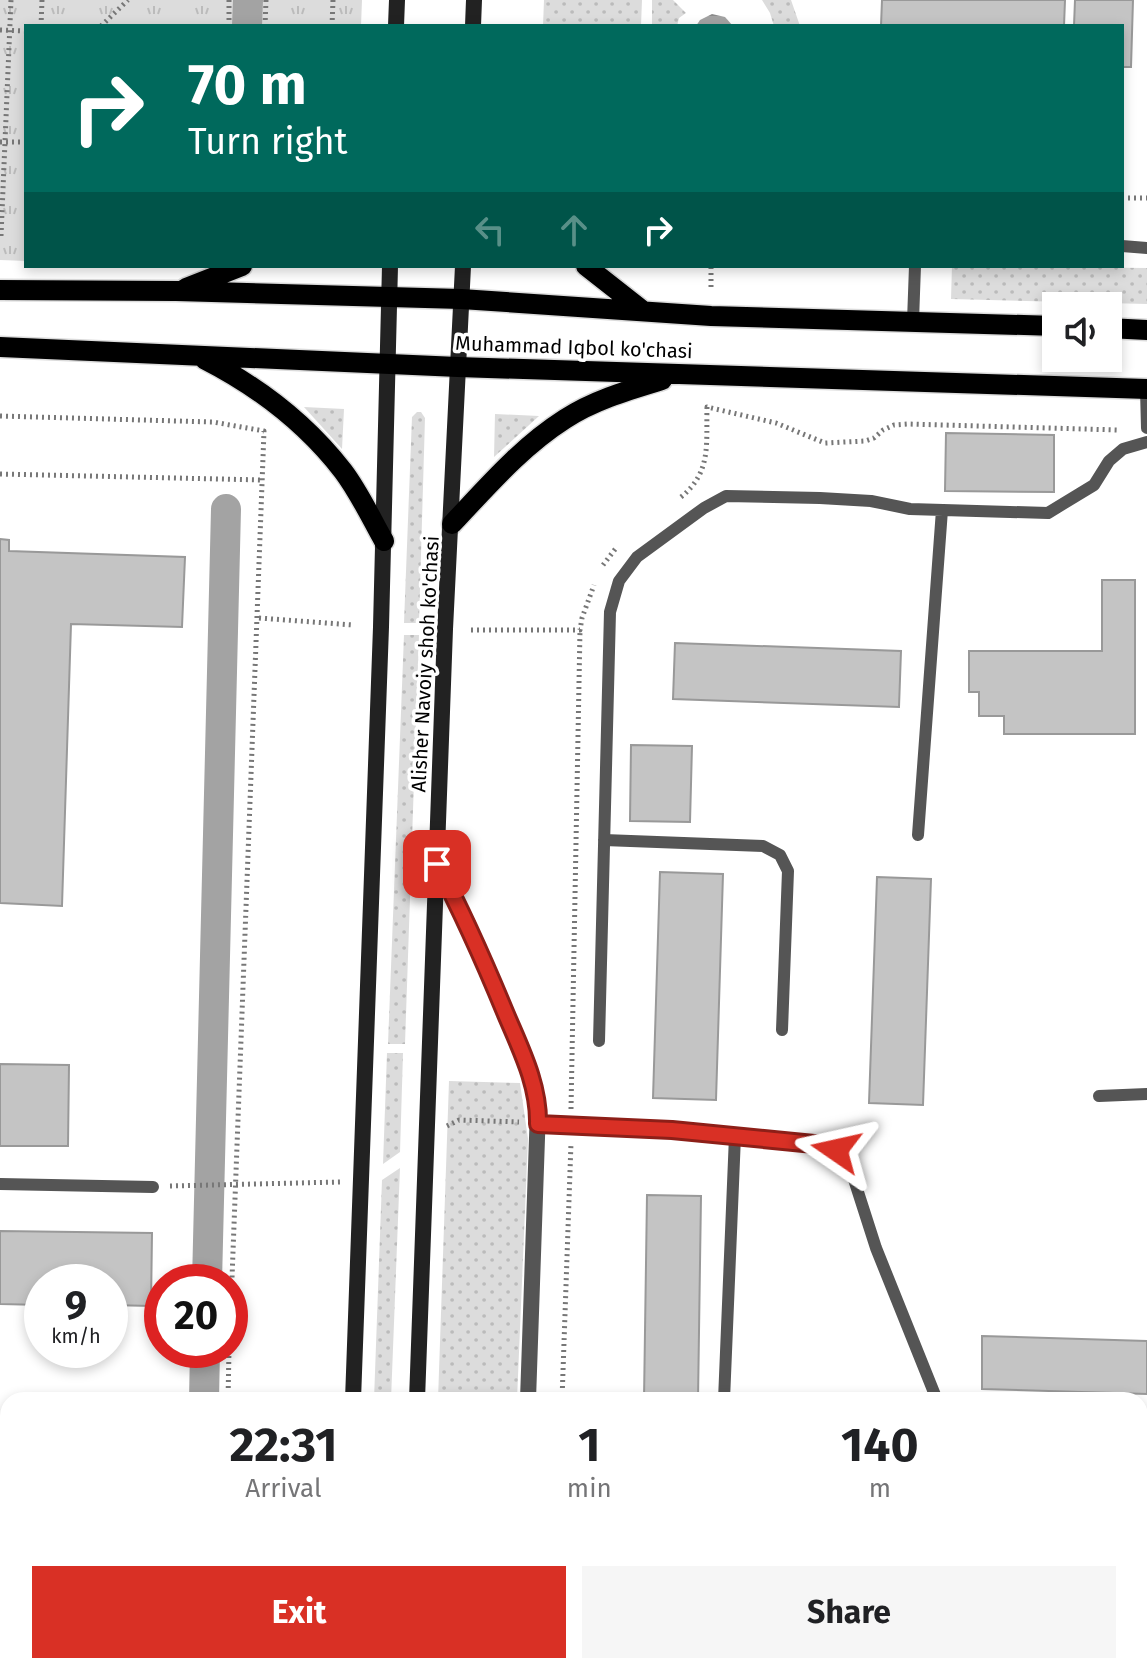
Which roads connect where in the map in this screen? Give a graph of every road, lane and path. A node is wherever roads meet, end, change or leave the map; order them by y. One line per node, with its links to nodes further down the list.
1 (11, 0): 17 (path)
2 (42, 0): 9 (path)
3 (128, 0): 10 (path)
4 (229, 0): 11 (path)
5 (266, 0): 12 (path)
6 (333, 0): 13 (path)
7 (397, 0): 14 (main road)
8 (474, 0): 15 (main road)
9 (41, 24)
10 (103, 24)
11 (229, 24)
12 (265, 24)
13 (332, 24)
14 (396, 24)
15 (473, 24)
16 (0, 30): 17 (path)
17 (10, 31): 18 (path); 19 (path)
18 (24, 31)
19 (3, 142): 20 (path); 23 (path)
20 (24, 142)
21 (1124, 198): 22 (path)
22 (1147, 198)
23 (1, 236)
24 (237, 268): 32 (main road)
25 (390, 268): 33 (main road)
26 (463, 268): 34 (main road, Alisher Navoiy shoh ko'chasi)
27 (589, 268): 35 (main road)
28 (711, 268): 30 (path)
29 (915, 268): 36 (lane)
30 (711, 287)
31 (0, 290): 32 (main road, Muhammad Iqbol ko'chasi)
32 (176, 291): 33 (main road, Muhammad Iqbol ko'chasi)
33 (389, 298): 34 (main road, Muhammad Iqbol ko'chasi); 42 (main road)
34 (461, 299): 35 (main road, Muhammad Iqbol ko'chasi); 43 (main road, Alisher Navoiy shoh ko'chasi)
35 (642, 310): 36 (main road, Muhammad Iqbol ko'chasi)
36 (913, 321): 37 (main road, Muhammad Iqbol ko'chasi)
37 (1042, 326)
38 (1122, 329): 39 (main road)
39 (1147, 330)
40 (0, 347): 41 (main road, Muhammad Iqbol ko'chasi)
41 (197, 355): 42 (main road, Muhammad Iqbol ko'chasi); 55 (main road)
42 (388, 364): 43 (main road, Muhammad Iqbol ko'chasi); 55 (main road)
43 (458, 367): 44 (main road, Muhammad Iqbol ko'chasi); 54 (main road, Alisher Navoiy shoh ko'chasi)
44 (676, 375): 45 (main road, Muhammad Iqbol ko'chasi); 54 (main road)
45 (1146, 389): 47 (lane)
46 (0, 416): 51 (path)
47 (1147, 428)
48 (1131, 430): 52 (path)
49 (1147, 442): 53 (lane)
50 (0, 474): 51 (path)
51 (263, 480): 59 (path)
52 (678, 499)
53 (942, 510): 63 (lane); 64 (lane)
54 (452, 524): 65 (main road, Alisher Navoiy shoh ko'chasi)
55 (384, 541): 74 (main road)
56 (625, 541): 57 (path)
57 (602, 569)
58 (596, 583): 62 (path)
59 (259, 618): 60 (path); 77 (path)
60 (353, 625)
61 (471, 630): 62 (path)
62 (580, 630): 71 (path)
63 (918, 835)
64 (604, 840): 66 (lane); 67 (lane)
65 (437, 864): 70 (street); 73 (main road, Alisher Navoiy shoh ko'chasi)
66 (782, 1030)
67 (599, 1041)
68 (1147, 1094): 69 (lane)
69 (1099, 1096)
70 (538, 1124): 71 (lane); 73 (path); 84 (street)
71 (571, 1125): 72 (lane); 85 (path)
72 (735, 1136): 86 (lane); 87 (lane)
73 (426, 1140): 83 (main road, Alisher Navoiy shoh ko'chasi)
74 (360, 1181): 77 (path); 82 (main road)
75 (0, 1184): 78 (lane)
76 (194, 1185): 77 (path)
77 (235, 1186): 79 (path)
78 (153, 1187)
79 (232, 1264)
80 (229, 1368): 81 (path)
81 (228, 1392)
82 (353, 1392)
83 (417, 1392)
84 (528, 1392)
85 (562, 1392)
86 (724, 1392)
87 (934, 1392)

